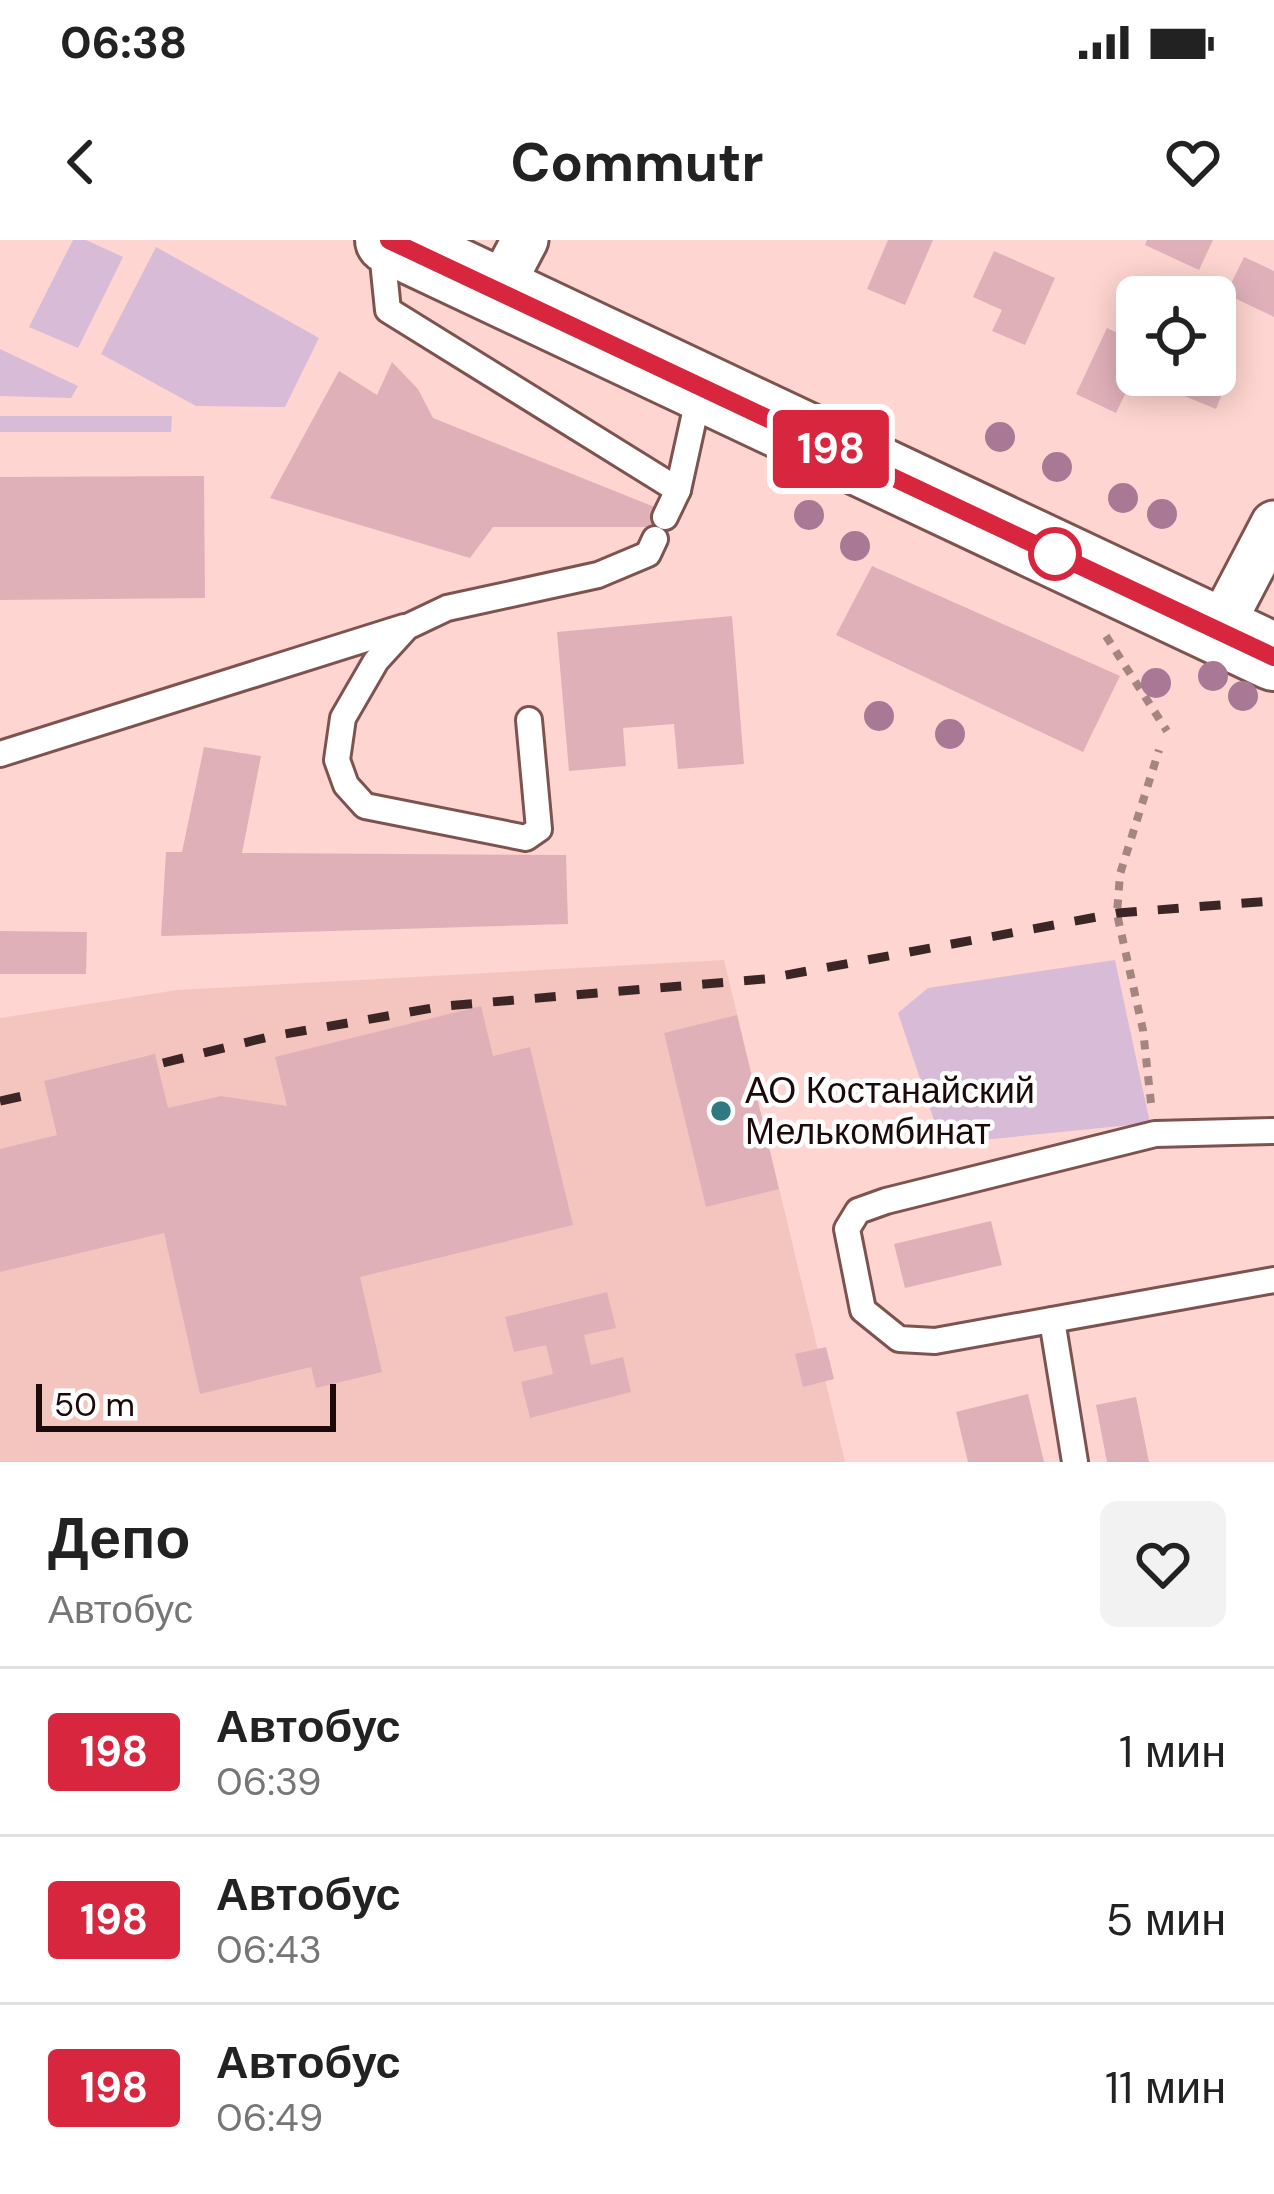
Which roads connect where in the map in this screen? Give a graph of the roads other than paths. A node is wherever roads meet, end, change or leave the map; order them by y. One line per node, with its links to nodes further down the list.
1 (386, 240): 2 (street); 4 (lane)
2 (511, 267): 3 (street)
3 (701, 388): 4 (lane); 7 (street)
4 (678, 490): 6 (lane)
5 (1274, 524): 7 (street)
6 (406, 627): 8 (lane); 9 (lane)
7 (1246, 644)
8 (529, 721)
9 (0, 754)
10 (1274, 1131): 12 (lane)
11 (1274, 1280): 12 (lane)
12 (1052, 1320): 13 (lane)
13 (1075, 1462)

